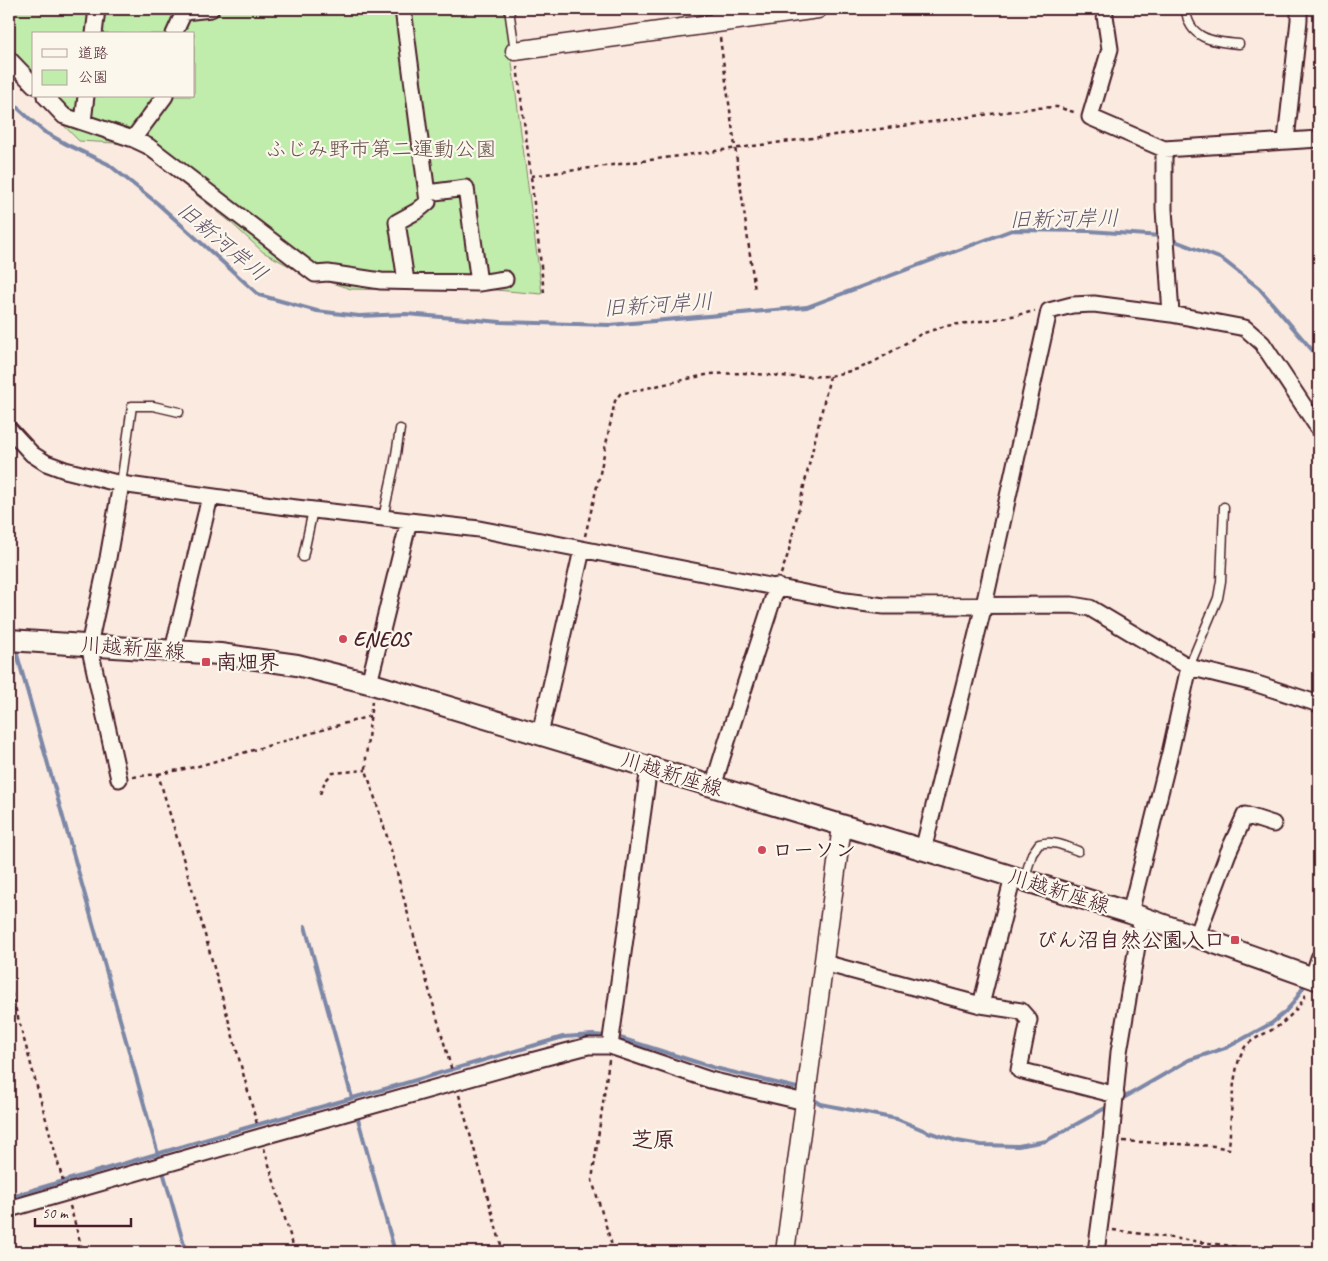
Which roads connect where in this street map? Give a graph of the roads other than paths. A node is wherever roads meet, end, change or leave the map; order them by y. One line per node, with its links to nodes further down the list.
1 (97, 9): 10 (street)
2 (210, 9): 11 (street)
3 (403, 9): 24 (street)
4 (509, 9): 13 (lane)
5 (818, 9): 9 (street)
6 (1104, 9): 23 (street)
7 (1186, 9): 12 (lane)
8 (1299, 9): 22 (street)
9 (719, 18): 13 (street)
10 (94, 32)
11 (175, 32)
12 (1239, 44)
13 (515, 52)
14 (9, 59): 15 (street)
15 (32, 83)
16 (47, 98): 19 (street)
17 (86, 98): 19 (street)
18 (164, 98): 20 (street)
19 (83, 122): 20 (street)
20 (133, 139): 26 (street)
21 (1319, 139): 22 (street)
22 (1286, 140): 23 (street)
23 (1164, 149): 28 (street)
24 (427, 193): 26 (street); 27 (street)
25 (505, 279): 27 (street)
26 (406, 281): 27 (street)
27 (478, 283)
28 (1171, 314): 32 (street); 42 (street)
29 (179, 412): 33 (lane)
30 (9, 429): 33 (street)
31 (400, 429): 37 (lane)
32 (1319, 429)
33 (121, 484): 34 (street); 44 (street)
34 (210, 497): 36 (street); 45 (street)
35 (1224, 507): 46 (lane)
36 (313, 510): 37 (street); 40 (lane)
37 (383, 518): 38 (street)
38 (409, 521): 39 (street); 47 (street)
39 (582, 550): 41 (street); 49 (street)
40 (303, 557)
41 (778, 586): 42 (street); 52 (street)
42 (984, 605): 46 (street); 55 (street)
43 (9, 640): 44 (main road, 川越新座線)
44 (89, 645): 45 (main road, 川越新座線); 51 (street)
45 (173, 650): 47 (main road, 川越新座線)
46 (1189, 666): 48 (street); 58 (street)
47 (372, 684): 49 (main road, 川越新座線)
48 (1319, 704)
49 (540, 734): 50 (main road, 川越新座線)
50 (650, 767): 52 (main road, 川越新座線); 64 (street)
51 (119, 779)
52 (713, 786): 54 (main road, 川越新座線)
53 (1273, 824): 59 (street)
54 (842, 826): 55 (main road, 川越新座線); 61 (street)
55 (923, 850): 57 (main road, 川越新座線)
56 (1078, 851): 57 (lane)
57 (1018, 879): 58 (main road, 川越新座線); 63 (street)
58 (1136, 915): 59 (main road, 川越新座線); 65 (street)
59 (1196, 936): 62 (main road, 川越新座線)
60 (1319, 958): 62 (street)
61 (824, 963): 63 (street); 66 (street)
62 (1316, 978)
63 (981, 1005): 65 (street)
64 (610, 1046): 66 (street); 67 (street)
65 (1116, 1095): 69 (street)
66 (805, 1102): 68 (street)
67 (9, 1209)
68 (785, 1252)
69 (1096, 1252)

